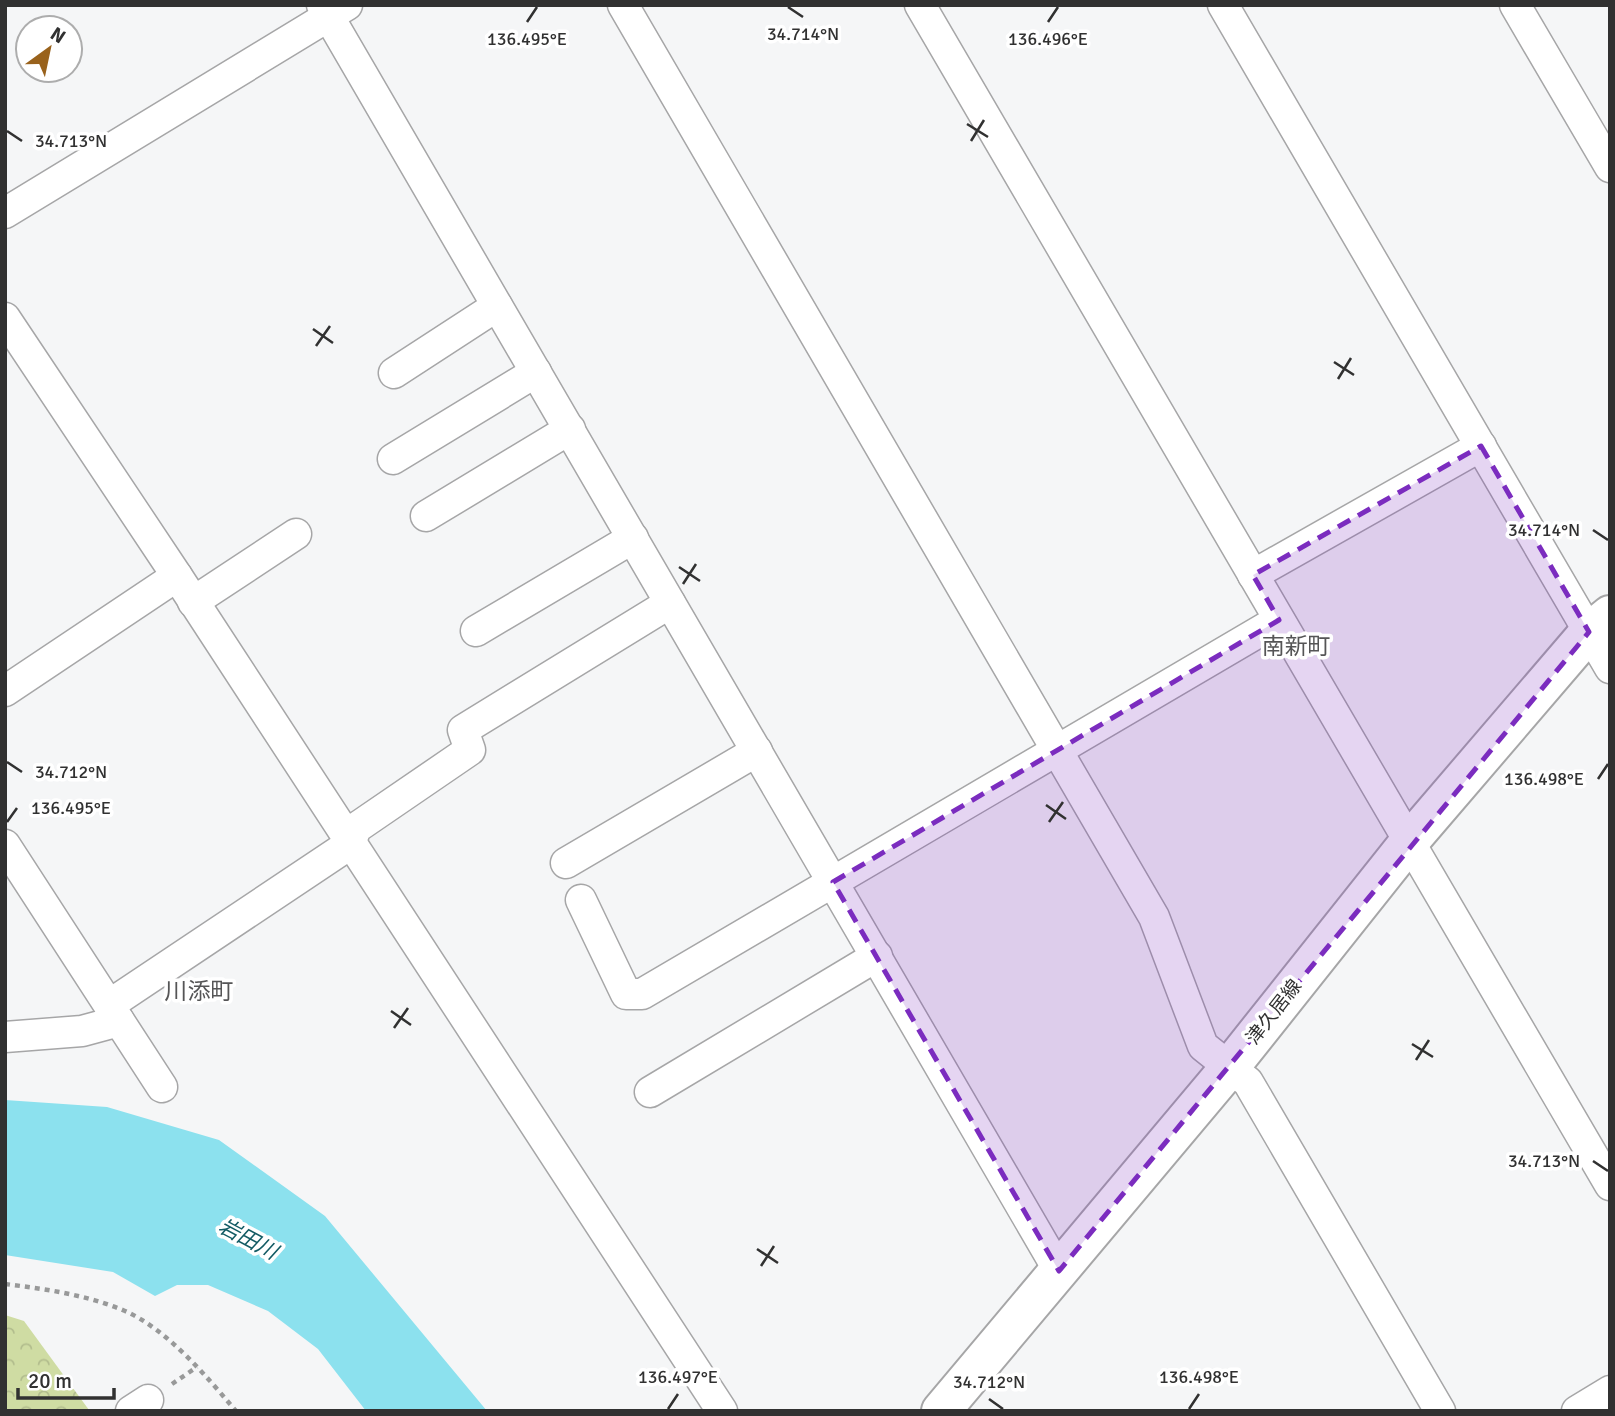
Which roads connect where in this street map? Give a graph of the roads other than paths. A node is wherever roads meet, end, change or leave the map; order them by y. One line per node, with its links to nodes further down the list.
1 (623, 5): 27 (street)
2 (920, 5): 18 (street)
3 (1223, 5): 13 (street)
4 (1515, 5): 6 (street)
5 (332, 9): 7 (street); 8 (street)
6 (1610, 167)
7 (6, 209)
8 (497, 306): 10 (street); 11 (street)
9 (5, 318): 19 (street)
10 (536, 372): 12 (street); 14 (street)
11 (394, 373)
12 (570, 429): 15 (street); 17 (street)
13 (1481, 446): 18 (street); 23 (street)
14 (393, 459)
15 (426, 516)
16 (296, 534): 20 (street)
17 (633, 538): 21 (street); 24 (street)
18 (1253, 575): 22 (street)
19 (177, 576): 20 (street); 26 (street)
20 (193, 602): 30 (street)
21 (670, 603): 28 (street); 30 (street)
22 (1279, 620): 27 (street); 29 (street)
23 (1599, 623): 25 (street); 29 (main road, 津久居線)
24 (476, 631)
25 (1610, 668)
26 (5, 691)
27 (1057, 750): 33 (street); 38 (street)
28 (757, 751): 32 (street); 33 (street)
29 (1409, 842): 38 (main road, 津久居線); 41 (street)
30 (350, 844): 36 (street); 44 (street)
31 (5, 845): 36 (street)
32 (566, 863)
33 (833, 882): 34 (street); 35 (street)
34 (581, 900)
35 (877, 956): 40 (street); 42 (street)
36 (114, 1013): 37 (street); 39 (street)
37 (5, 1037)
38 (1230, 1067): 42 (main road, 津久居線); 46 (street)
39 (162, 1087)
40 (650, 1092)
41 (1610, 1185)
42 (1059, 1271): 45 (main road, 津久居線)
43 (1610, 1391): 47 (street)
44 (722, 1411)
45 (941, 1411)
46 (1440, 1411)
47 (1577, 1411)

